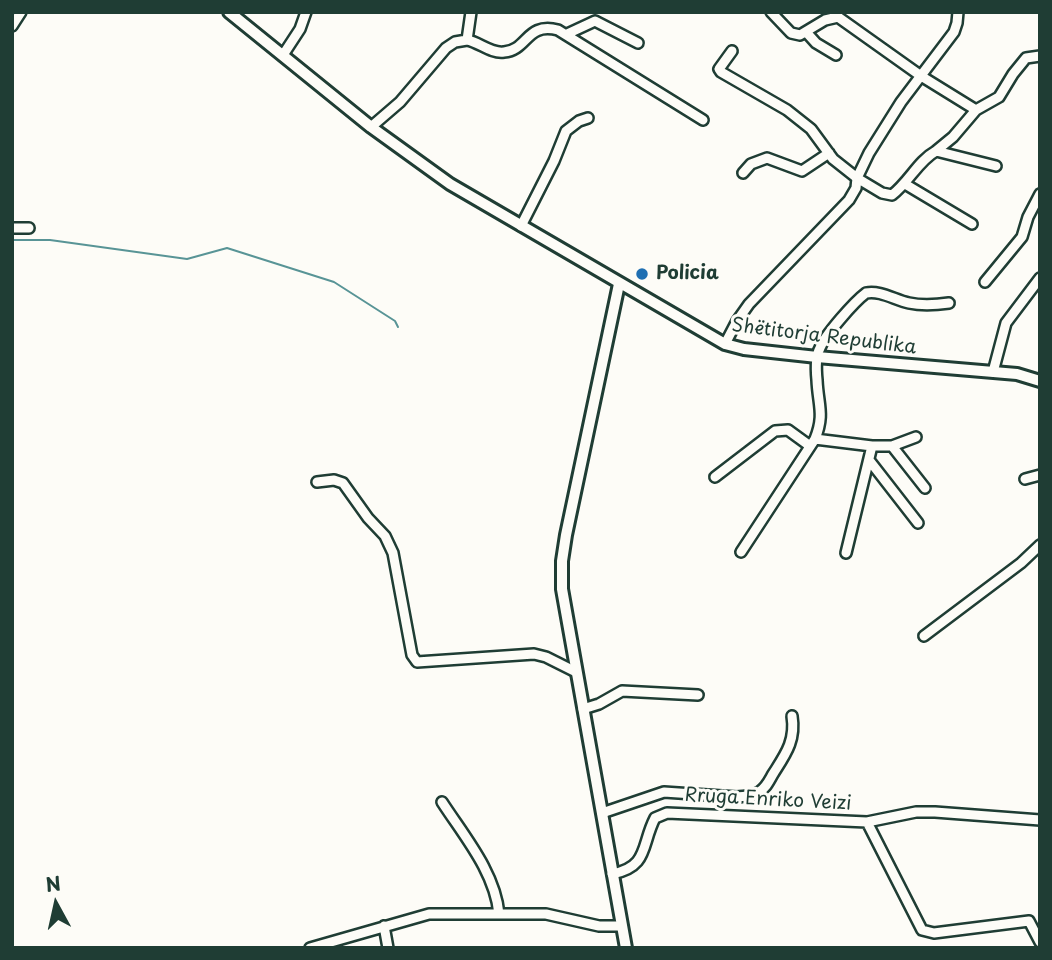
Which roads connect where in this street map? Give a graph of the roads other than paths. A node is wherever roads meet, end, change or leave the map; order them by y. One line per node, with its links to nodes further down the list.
1 (21, 12): 8 (street)
2 (229, 12): 14 (main road, Shëtitorja Republika)
3 (306, 12): 14 (street)
4 (471, 12): 11 (street)
5 (771, 12): 9 (street)
6 (958, 12): 17 (street)
7 (843, 16): 9 (street); 17 (street)
8 (12, 26)
9 (807, 33): 15 (street)
10 (567, 34): 11 (street); 12 (street); 20 (street)
11 (467, 40): 21 (street)
12 (638, 43)
13 (732, 51): 23 (street)
14 (283, 55): 21 (main road, Shëtitorja Republika)
15 (836, 55)
16 (1036, 56): 18 (street)
17 (921, 76): 18 (street); 26 (street)
18 (976, 110): 22 (street)
19 (588, 118): 30 (street)
20 (703, 120)
21 (371, 127): 30 (main road, Shëtitorja Republika)
22 (936, 151): 24 (street); 27 (street)
23 (829, 153): 25 (street); 26 (street)
24 (996, 166)
25 (743, 173)
26 (857, 178): 27 (street); 37 (street)
27 (905, 184): 29 (street)
28 (1040, 194): 34 (street)
29 (972, 224)
30 (522, 226): 35 (main road, Shëtitorja Republika)
31 (12, 228): 32 (street)
32 (29, 228)
33 (1040, 278): 40 (street)
34 (985, 282)
35 (619, 284): 37 (main road, Shëtitorja Republika); 57 (main road)
36 (949, 303): 38 (street)
37 (725, 344): 38 (main road, Shëtitorja Republika)
38 (817, 357): 40 (main road, Shëtitorja Republika); 43 (street)
39 (1040, 367): 41 (main road)
40 (993, 372): 41 (main road, Shëtitorja Republika)
41 (1035, 379)
42 (916, 437): 45 (street)
43 (813, 442): 44 (street); 48 (street); 54 (street)
44 (872, 446): 45 (street); 46 (street)
45 (892, 446): 51 (street)
46 (869, 460): 52 (street); 55 (street)
47 (1040, 475): 49 (street)
48 (716, 477)
49 (1025, 479)
50 (317, 482): 57 (street)
51 (925, 488)
52 (918, 523)
53 (1040, 545): 56 (street)
54 (741, 552)
55 (846, 553)
56 (924, 636)
57 (576, 672): 59 (main road)
58 (698, 695): 59 (street)
59 (583, 709): 62 (main road)
60 (792, 716): 62 (street)
61 (442, 802): 66 (street)
62 (602, 813): 65 (main road)
63 (1040, 820): 64 (street, Rruga Enriko Veizi)
64 (867, 822): 65 (street, Rruga Enriko Veizi); 69 (street)
65 (612, 874): 68 (main road)
66 (499, 914): 67 (street); 68 (street)
67 (384, 926): 70 (street); 71 (street)
68 (621, 926): 72 (main road)
69 (1040, 943)
70 (310, 948)
71 (388, 948)
72 (626, 948)

